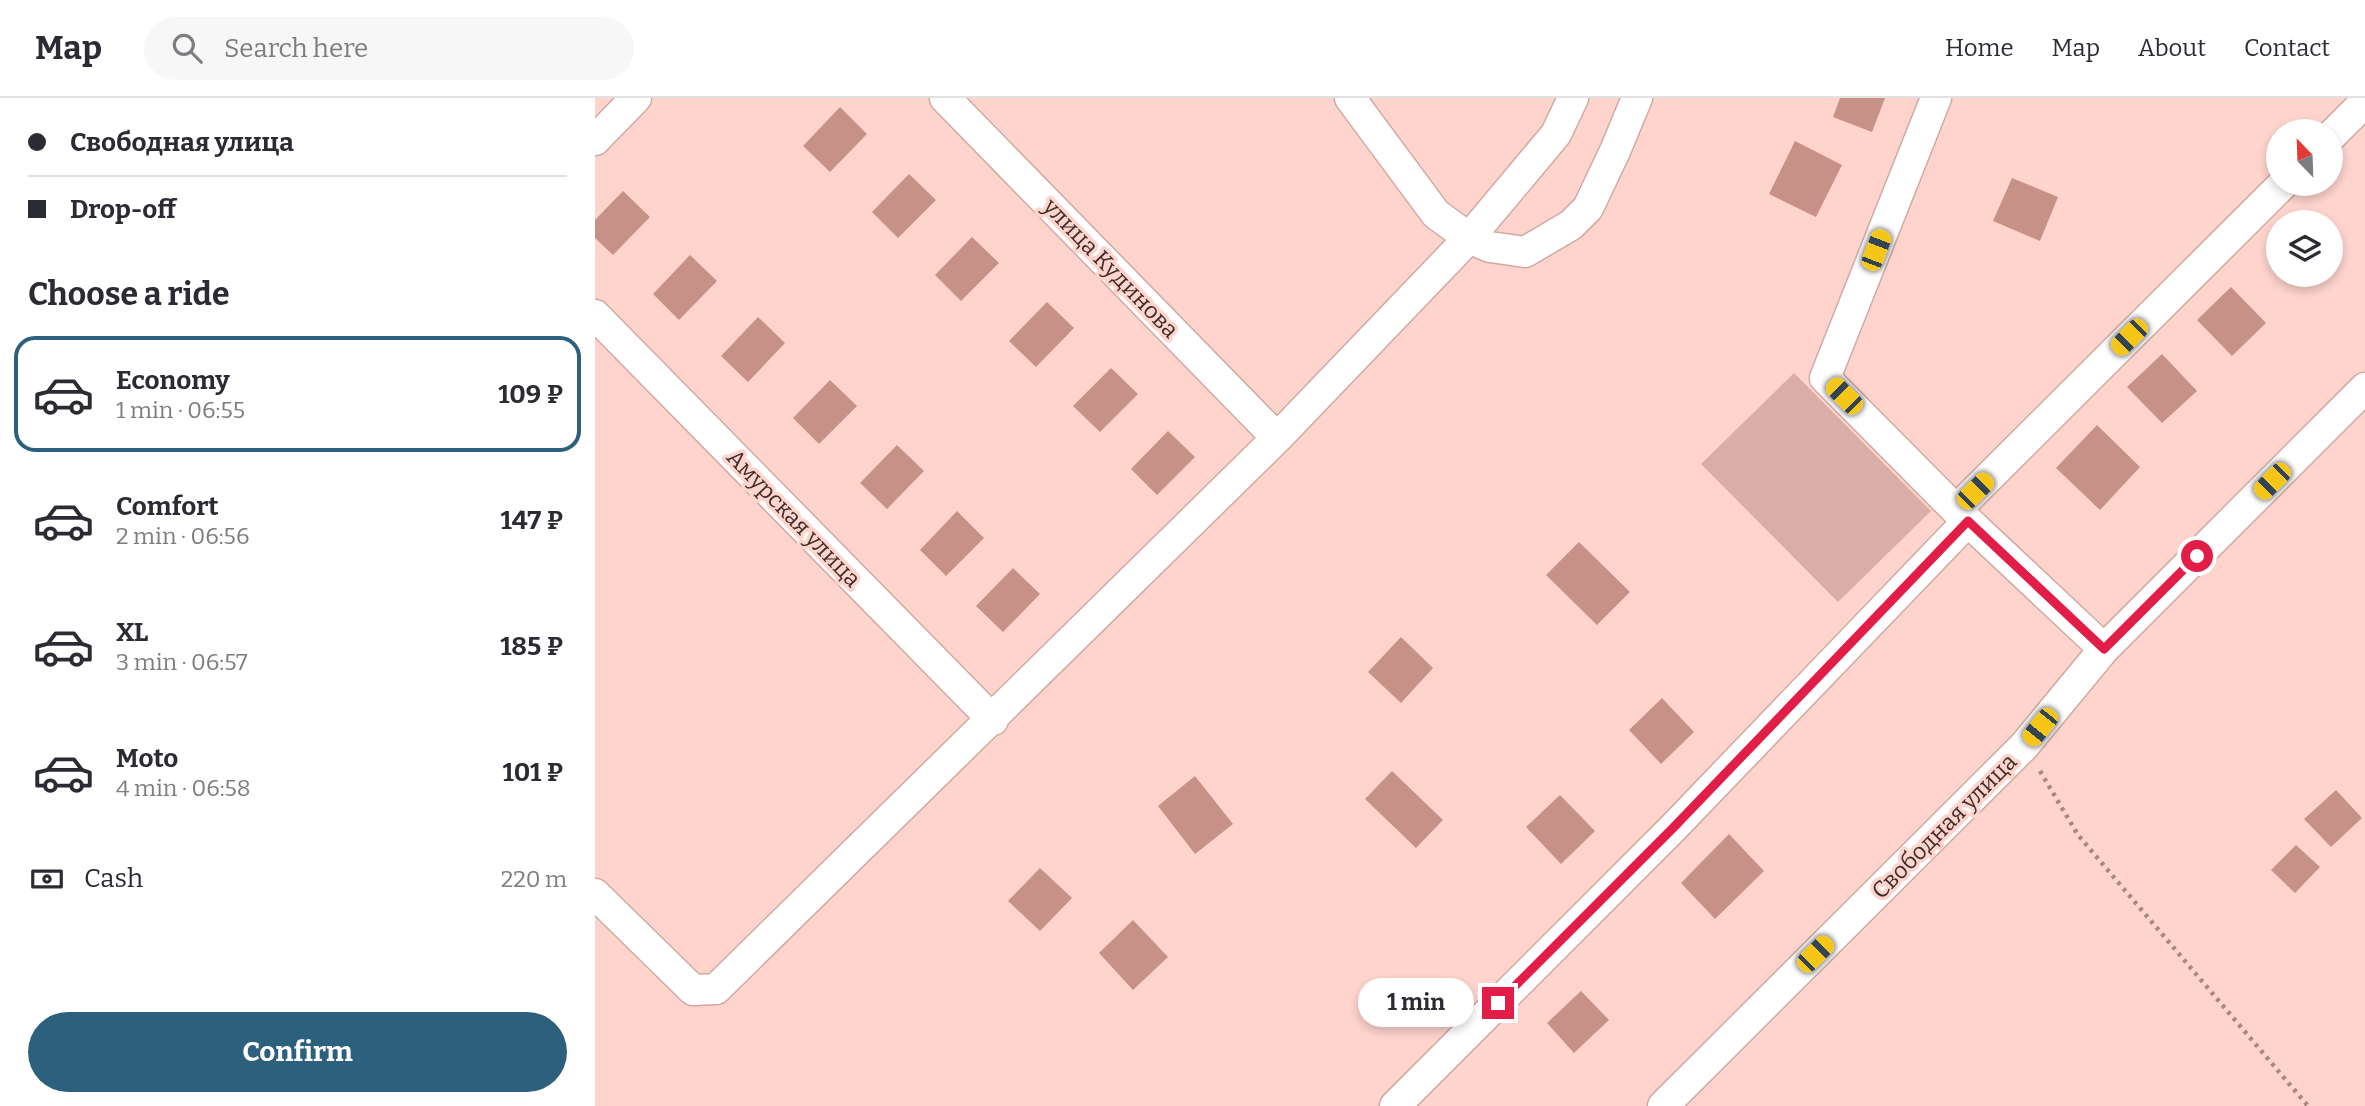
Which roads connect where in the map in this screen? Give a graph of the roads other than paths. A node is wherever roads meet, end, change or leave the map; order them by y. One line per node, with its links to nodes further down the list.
1 (636, 98): 9 (street)
2 (945, 98): 14 (street, улица Кудинова)
3 (1350, 98): 11 (street)
4 (1573, 98): 11 (street)
5 (1637, 98): 11 (street)
6 (1936, 98): 15 (street)
7 (2365, 102): 8 (street)
8 (2343, 124)
9 (595, 140)
10 (2271, 196): 15 (street)
11 (1468, 238): 14 (street)
12 (595, 315): 17 (street, Амурская улица)
13 (2365, 388): 16 (street, Свободная улица)
14 (1277, 438): 17 (street)
15 (1962, 516): 16 (street); 19 (street)
16 (2104, 649): 20 (street, Свободная улица)
17 (992, 720): 18 (street)
18 (595, 894)
19 (1395, 1106)
20 (1663, 1106)

